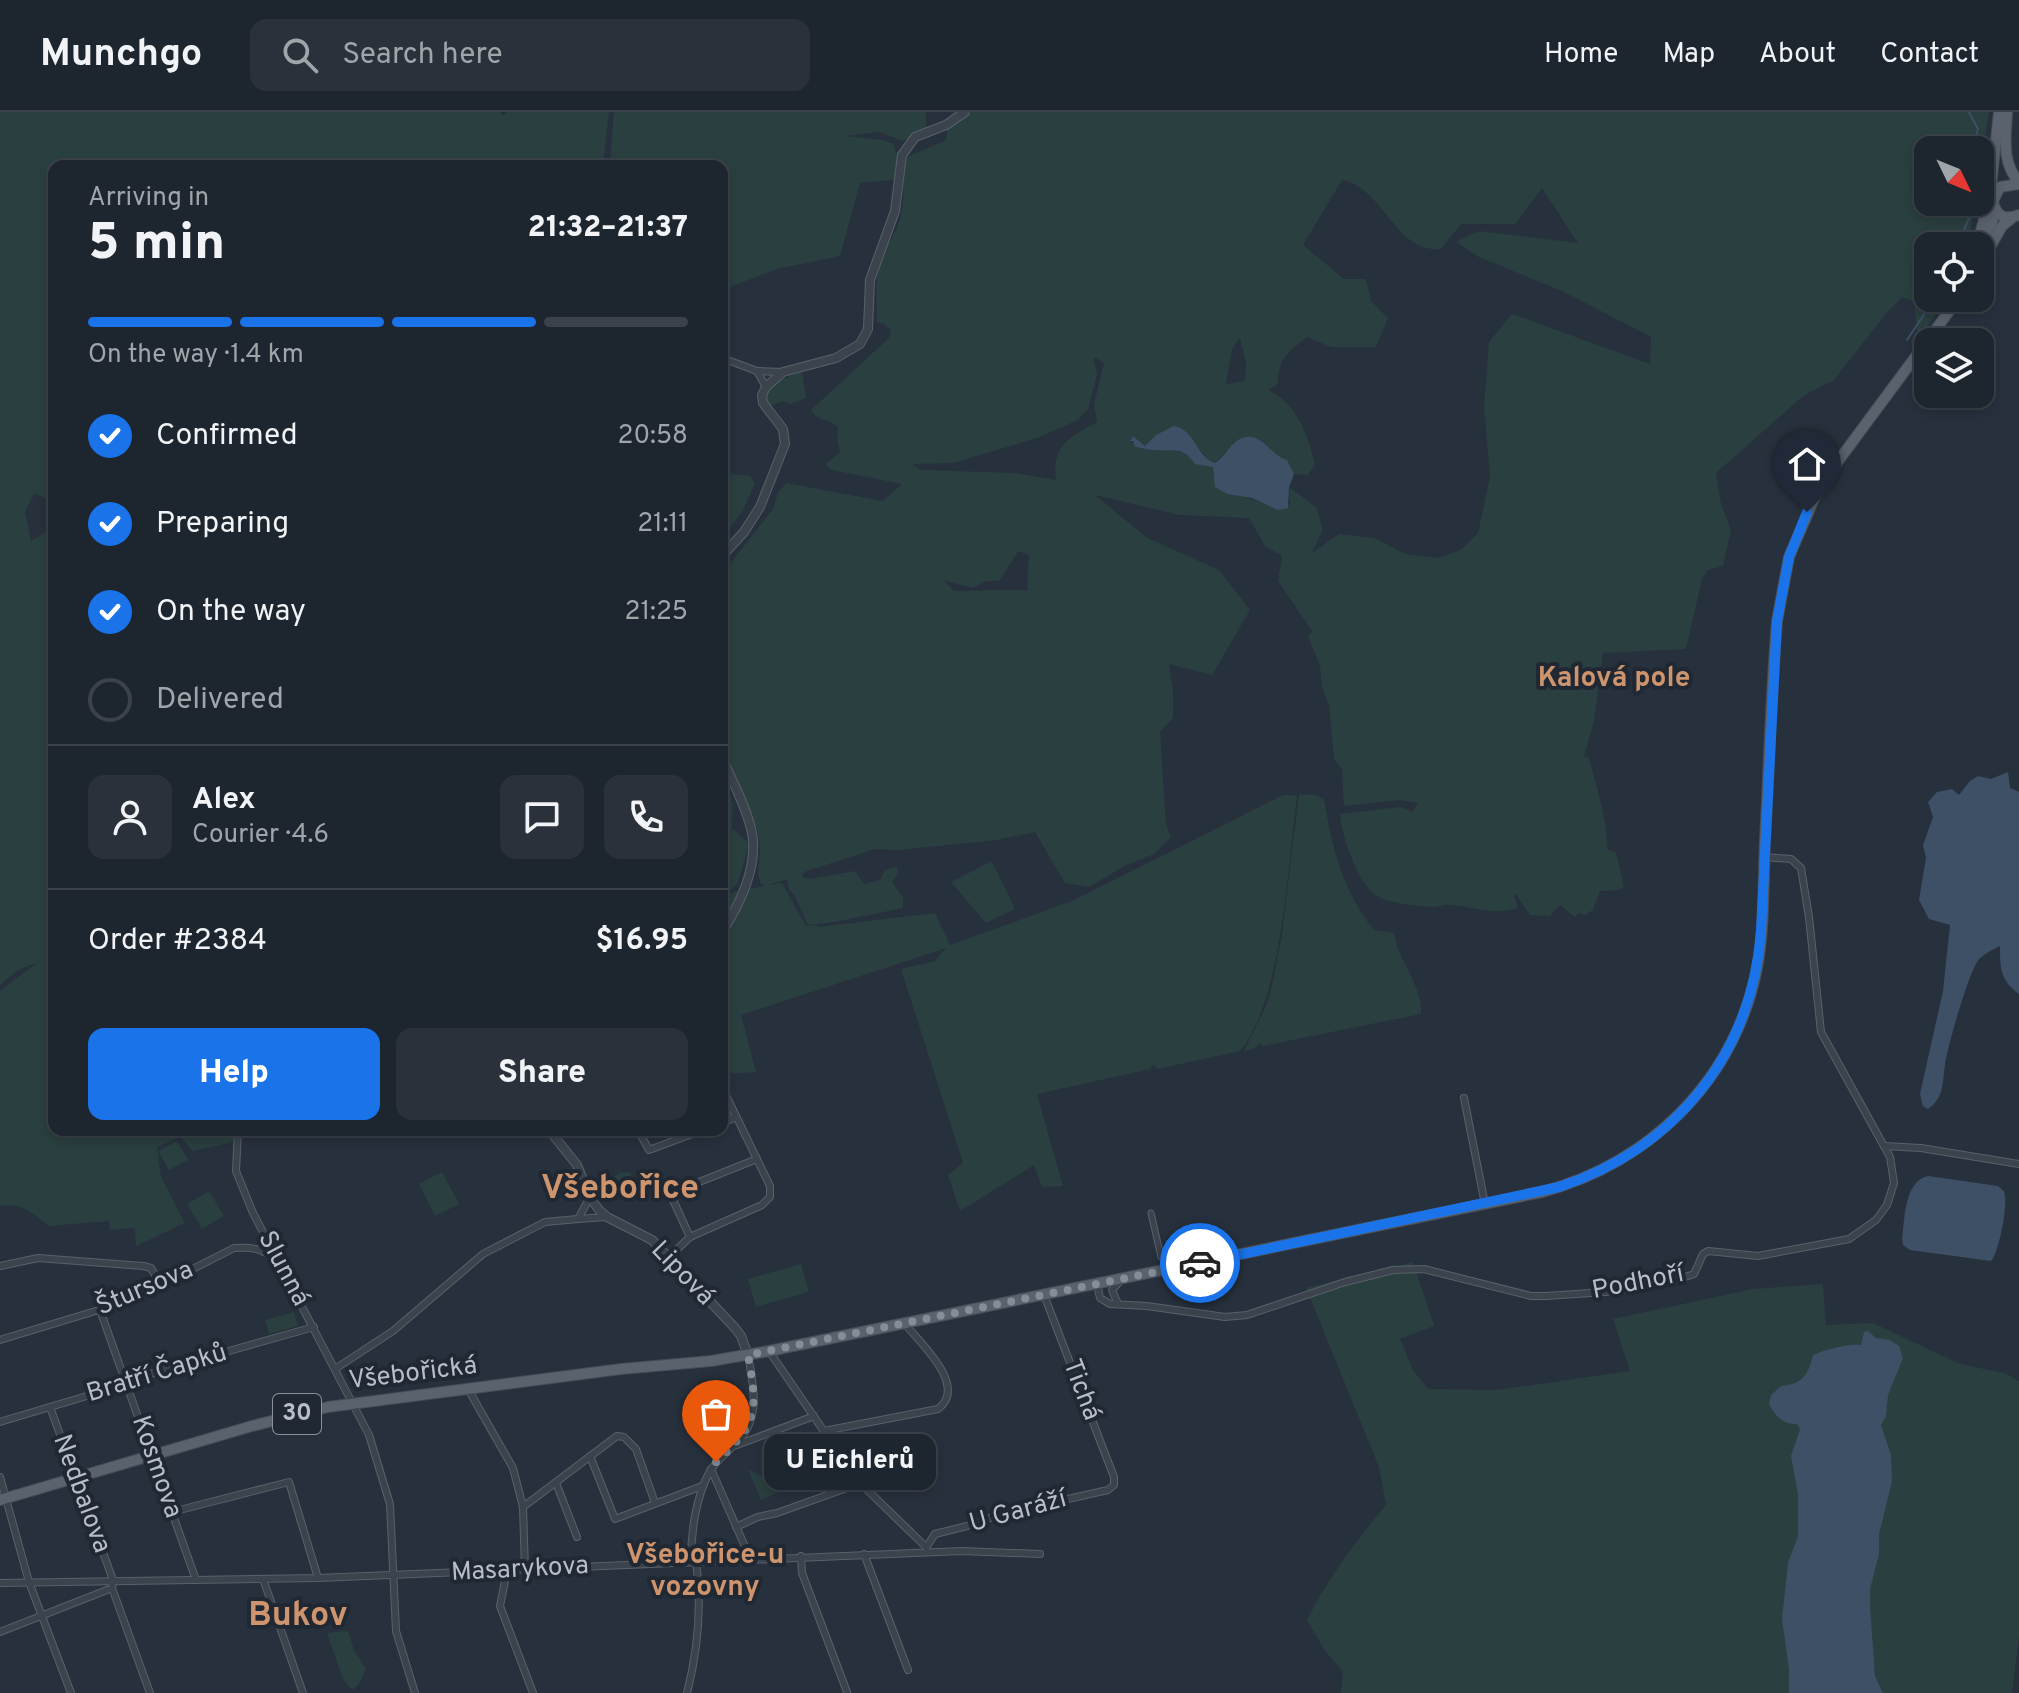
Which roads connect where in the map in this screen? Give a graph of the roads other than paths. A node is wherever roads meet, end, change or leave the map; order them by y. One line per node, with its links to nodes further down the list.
1 (965, 112): 15 (street)
2 (1999, 112): 4 (main road)
3 (2007, 112): 5 (main road)
4 (1995, 153): 6 (main road); 10 (main road)
5 (2019, 183): 6 (main road)
6 (1996, 192): 7 (main road)
7 (1994, 201)
8 (1994, 206): 9 (main road)
9 (2016, 216): 11 (main road)
10 (1981, 232)
11 (1994, 240)
12 (1947, 312): 19 (main road, 30)
13 (728, 360): 14 (street)
14 (757, 371): 15 (street); 16 (street)
15 (783, 372): 16 (street)
16 (766, 387): 17 (street)
17 (728, 549)
18 (728, 772): 20 (street)
19 (1765, 857): 29 (street, Podhoří); 33 (main road, 30)
20 (728, 921)
21 (1464, 1098): 33 (street)
22 (728, 1100): 23 (street)
23 (736, 1117): 24 (street); 30 (street)
24 (728, 1120)
25 (238, 1136): 41 (street, Slunná)
26 (558, 1136): 32 (street, Lipová)
27 (641, 1136): 28 (street)
28 (687, 1136)
29 (1884, 1146): 31 (street); 46 (street, Podhoří)
30 (757, 1159): 37 (street); 37 (street)
31 (2019, 1164)
32 (590, 1197): 35 (street, Lipová); 36 (street)
33 (1485, 1204): 42 (main road, 30)
34 (1151, 1213): 39 (street)
35 (607, 1217): 36 (street); 38 (street, Lipová)
36 (578, 1219): 53 (street)
37 (690, 1237): 38 (street)
38 (669, 1257): 52 (street, Lipová)
39 (1161, 1257)
40 (0, 1266): 44 (street)
41 (282, 1268): 44 (street, Štursova); 49 (street, Slunná)
42 (1122, 1279): 43 (main road, 30); 46 (street)
43 (1097, 1284): 45 (main road, 30); 46 (street)
44 (162, 1287): 47 (street, Štursova)
45 (1044, 1295): 48 (main road, 30); 69 (street, Tichá)
46 (1118, 1304)
47 (100, 1310): 50 (street, Štursova); 54 (street, Kosmova)
48 (905, 1324): 51 (main road, 30); 60 (street)
49 (314, 1327): 53 (street, Slunná); 54 (street, Bratří Čapků)
50 (0, 1340)
51 (769, 1351): 52 (main road, 30); 58 (street)
52 (748, 1355): 55 (main road, Všebořická / 30); 61 (street)
53 (335, 1369): 56 (street, Slunná)
54 (127, 1384): 57 (street, Bratří Čapků); 62 (street, Kosmova)
55 (468, 1389): 56 (main road, Všebořická / 30); 73 (street)
56 (352, 1403): 62 (main road, Všebořická / 30); 85 (street, Slunná)
57 (50, 1407): 59 (street, Bratří Čapků); 66 (street, Nedbalova)
58 (814, 1416): 60 (street); 61 (street)
59 (0, 1422)
60 (824, 1431): 67 (street)
61 (733, 1446): 64 (street)
62 (152, 1455): 66 (main road, Všebořická / 30); 74 (street, Kosmova)
63 (590, 1456): 68 (street); 72 (street); 72 (street)
64 (711, 1469): 70 (street); 75 (street)
65 (0, 1477): 71 (street)
66 (75, 1477): 71 (main road, Všebořická / 30); 88 (street, Nedbalova)
67 (858, 1481): 75 (street); 77 (street)
68 (556, 1483): 73 (street); 76 (street)
69 (1114, 1485): 77 (street, U Garáží)
70 (702, 1486): 72 (street); 82 (street)
71 (3, 1499): 90 (street)
72 (655, 1503)
73 (523, 1507): 83 (street)
74 (172, 1512): 86 (street); 89 (street, Kosmova)
75 (736, 1527): 81 (street)
76 (577, 1537)
77 (927, 1549): 78 (street, Masarykova); 79 (street, Masarykova)
78 (864, 1554): 80 (street, Masarykova); 95 (street)
79 (1040, 1554)
80 (801, 1556): 81 (street, Masarykova); 96 (street)
81 (750, 1558): 82 (street, Masarykova)
82 (694, 1561): 83 (street, Masarykova); 102 (street)
83 (525, 1570): 84 (street, Masarykova)
84 (507, 1571): 85 (street, Masarykova); 101 (street)
85 (393, 1575): 86 (street, Masarykova); 100 (street, Slunná)
86 (318, 1578): 87 (street, Masarykova)
87 (263, 1579): 89 (street, Masarykova); 99 (street)
88 (113, 1580): 89 (street, Masarykova); 90 (street, Masarykova); 98 (street, Nedbalova)
89 (196, 1580)
90 (29, 1582): 91 (street, Masarykova); 93 (street)
91 (0, 1583)
92 (107, 1590): 93 (street)
93 (42, 1615): 94 (street); 97 (street)
94 (0, 1632)
95 (908, 1670)
96 (847, 1692)
97 (71, 1693)
98 (150, 1693)
99 (303, 1693)
100 (415, 1693)
101 (533, 1693)
102 (687, 1693)

